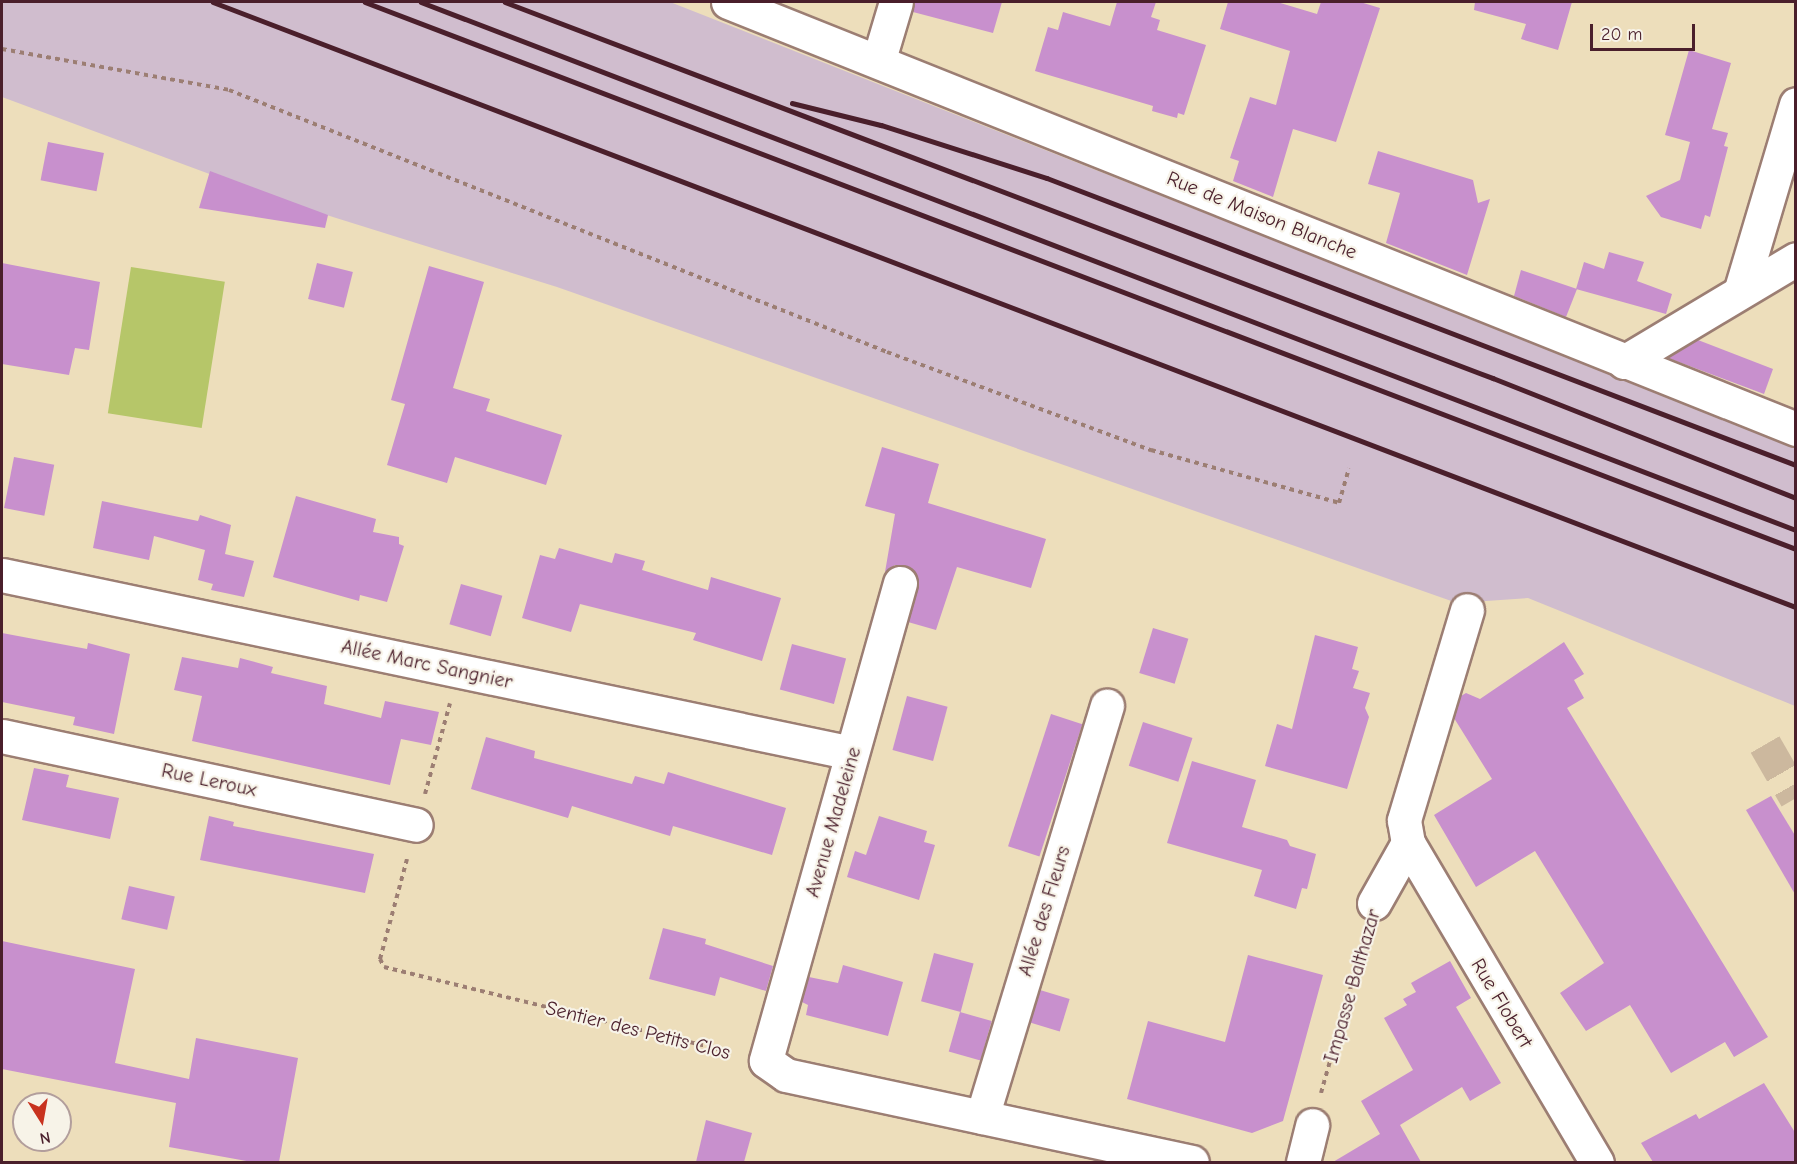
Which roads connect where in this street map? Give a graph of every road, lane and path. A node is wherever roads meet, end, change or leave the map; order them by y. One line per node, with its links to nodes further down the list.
1 (728, 2): 4 (street, Rue de Maison Blanche)
2 (896, 2): 4 (street)
3 (2, 49): 10 (path)
4 (879, 59): 8 (street, Rue de Maison Blanche)
5 (1796, 104): 7 (street)
6 (1796, 259): 7 (street)
7 (1740, 289): 8 (street)
8 (1624, 362): 9 (street, Rue de Maison Blanche)
9 (1796, 429)
10 (1348, 468)
11 (2, 575): 14 (street, Allée Marc Sangnier)
12 (900, 583): 17 (street, Avenue Madeleine)
13 (1467, 610): 19 (street)
14 (460, 671): 17 (street, Allée Marc Sangnier); 18 (path, Sentier des Petits Clos)
15 (1107, 706): 22 (street, Allée des Fleurs)
16 (2, 736): 18 (street, Rue Leroux)
17 (852, 753): 21 (street, Avenue Madeleine)
18 (416, 825): 21 (path, Sentier des Petits Clos)
19 (1408, 843): 20 (street, Impasse Balthazar); 26 (street, Rue Flobert)
20 (1374, 903): 23 (path, Impasse Balthazar)
21 (766, 1061): 22 (street)
22 (982, 1117): 24 (street)
23 (1312, 1125): 25 (street)
24 (1191, 1162)
25 (1303, 1162)
26 (1597, 1162)

